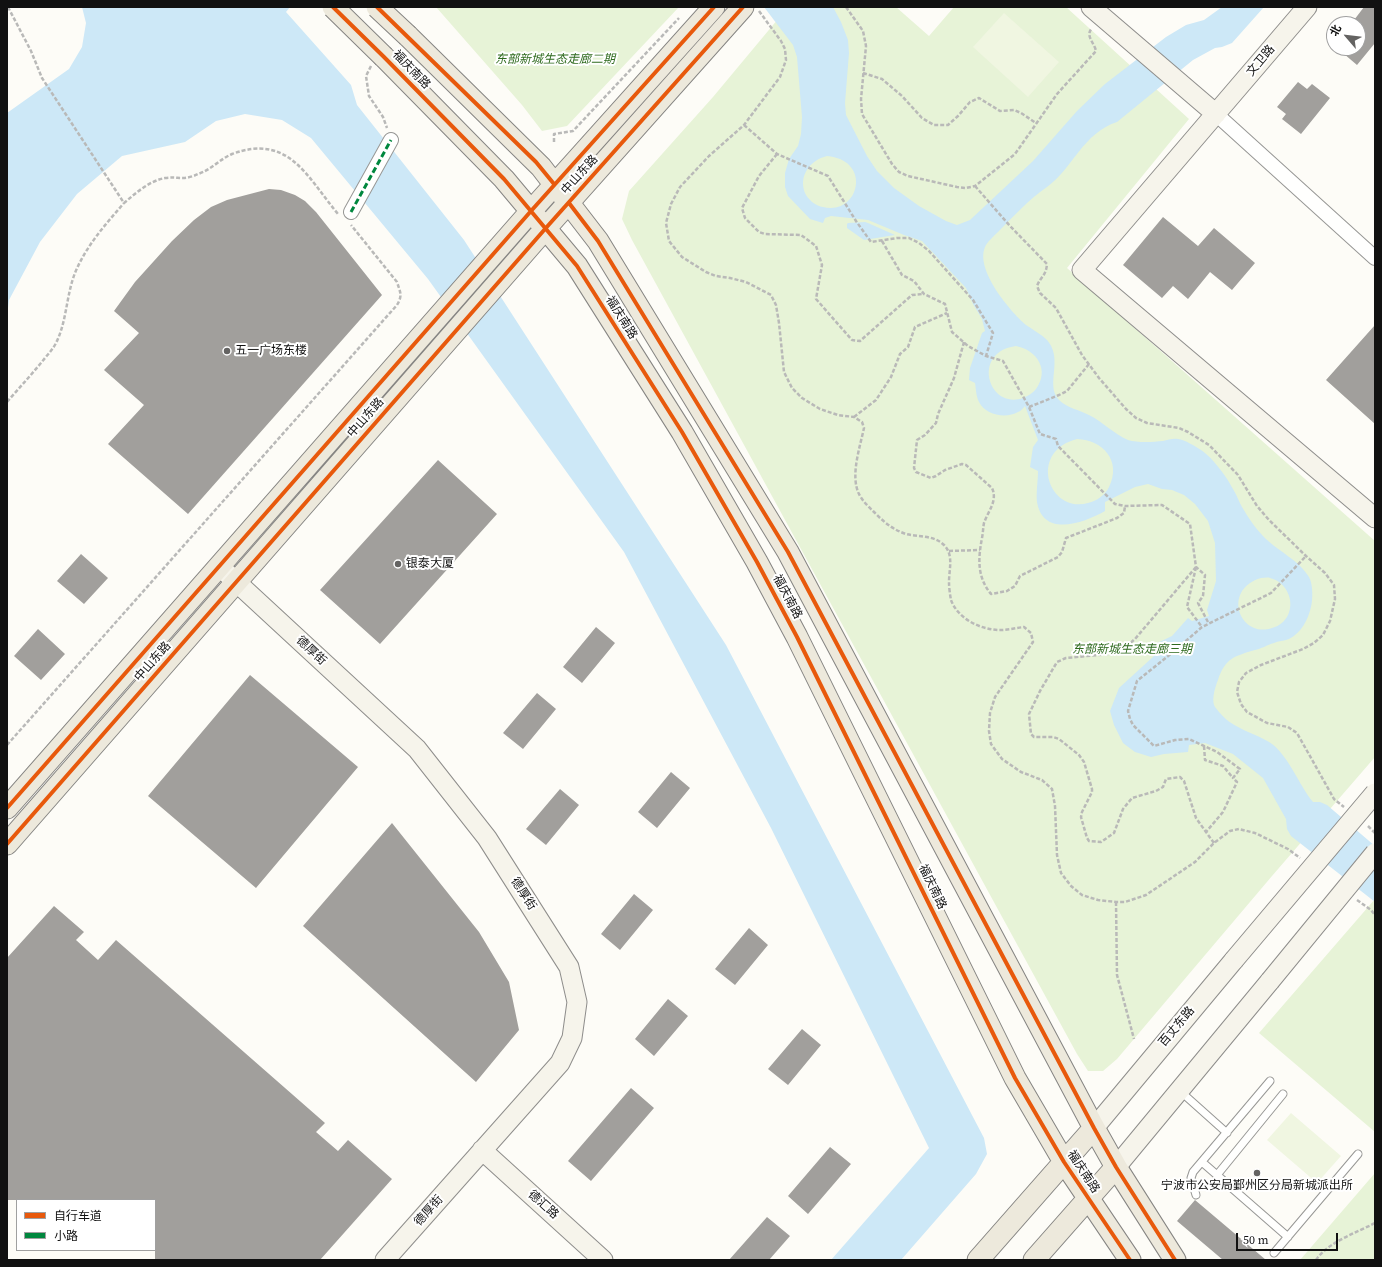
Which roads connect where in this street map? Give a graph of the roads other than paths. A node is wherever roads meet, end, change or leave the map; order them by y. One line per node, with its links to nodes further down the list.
1 (333, 7): 11 (main road, 福庆南路, bridge)
2 (377, 7): 9 (main road, 福庆南路, bridge)
3 (714, 7): 9 (main road, 中山东路)
4 (742, 7): 10 (main road, 中山东路)
5 (1307, 7): 7 (street, 文卫路)
6 (1096, 12): 7 (street)
7 (1216, 114): 14 (street); 15 (street, 文卫路)
8 (391, 140): 12 (street)
9 (554, 184): 10 (main road, 福庆南路); 11 (main road, 中山东路)
10 (569, 203): 13 (main road, 中山东路); 25 (main road, 福庆南路)
11 (531, 211): 13 (main road, 福庆南路); 16 (main road, 中山东路)
12 (348, 214)
13 (546, 229): 17 (main road, 中山东路); 29 (main road, 福庆南路)
14 (1375, 258)
15 (1375, 518)
16 (219, 566): 17 (street, 德厚街); 19 (main road, 中山东路)
17 (236, 582): 20 (main road, 中山东路); 27 (street, 德厚街)
18 (1375, 793): 25 (street, 百丈东路, bridge)
19 (7, 808)
20 (7, 844)
21 (1375, 853): 23 (street, bridge)
22 (1270, 1081): 26 (lane)
23 (1179, 1090): 26 (lane); 31 (street)
24 (1283, 1094): 32 (lane)
25 (1094, 1128): 29 (main road, 百丈东路); 31 (main road, 福庆南路)
26 (1227, 1132): 30 (lane)
27 (482, 1150): 37 (street, 德厚街); 38 (street, 德汇路)
28 (1358, 1154): 35 (lane)
29 (1064, 1162): 34 (main road, 福庆南路); 39 (main road, 百丈东路)
30 (1202, 1162): 32 (lane); 33 (lane)
31 (1116, 1167): 34 (main road); 42 (main road, 福庆南路)
32 (1217, 1174): 35 (lane)
33 (1196, 1195)
34 (1089, 1198): 40 (main road); 41 (main road, 福庆南路)
35 (1288, 1237): 36 (lane)
36 (1274, 1254)
37 (385, 1260)
38 (603, 1260)
39 (978, 1260)
40 (1034, 1260)
41 (1130, 1260)
42 (1174, 1260)

